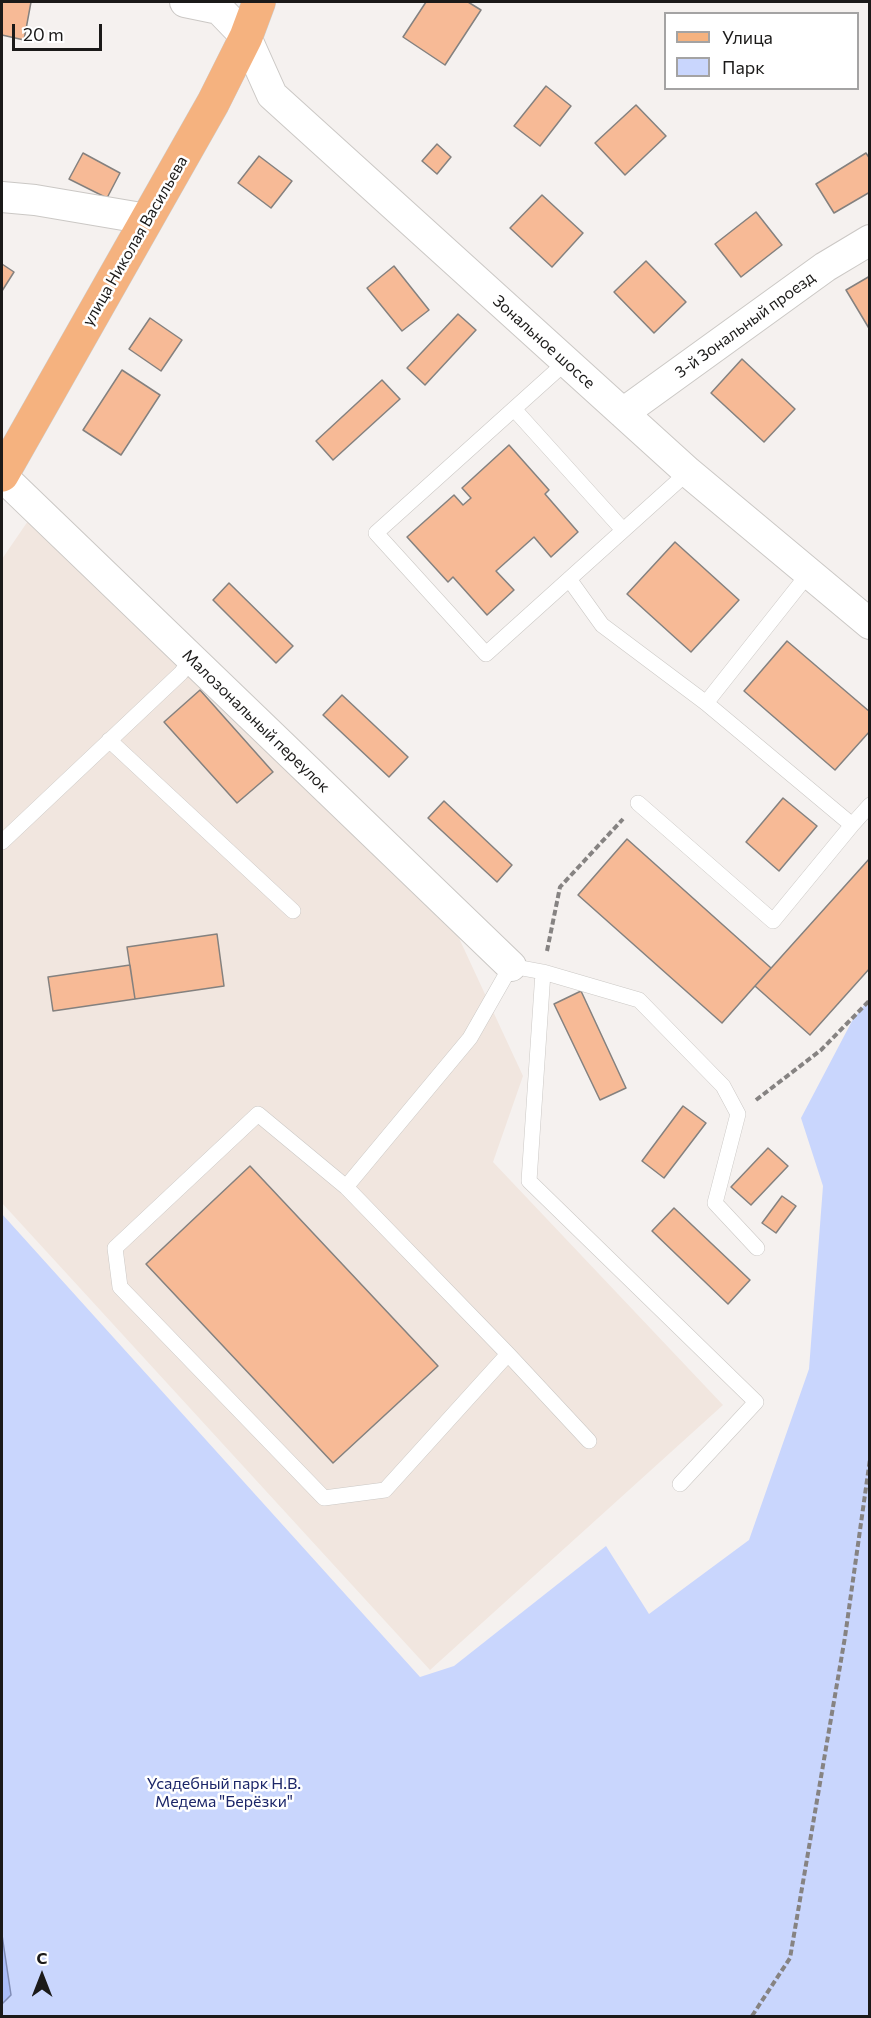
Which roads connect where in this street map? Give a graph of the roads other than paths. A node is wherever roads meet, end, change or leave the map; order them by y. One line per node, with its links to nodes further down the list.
1 (185, 2): 3 (street, Зональное шоссе)
2 (259, 2): 3 (main road, улица Николая Васильева)
3 (246, 37): 5 (main road, улица Николая Васильева); 7 (street, Зональное шоссе)
4 (2, 197): 5 (street)
5 (147, 219): 11 (main road, улица Николая Васильева)
6 (870, 240): 9 (street, 3-й Зональный проезд)
7 (566, 362): 8 (lane); 9 (street, Зональное шоссе)
8 (514, 409): 12 (lane); 14 (lane)
9 (623, 413): 10 (street, Зональное шоссе)
10 (688, 472): 12 (lane); 13 (street, Зональное шоссе)
11 (2, 476): 16 (street, Малозональный переулок)
12 (624, 530): 14 (lane)
13 (809, 573): 15 (street, Зональное шоссе); 17 (lane)
14 (569, 579): 17 (lane)
15 (870, 624)
16 (191, 658): 18 (lane); 24 (street, Малозональный переулок)
17 (706, 704): 21 (lane)
18 (110, 740): 22 (lane); 23 (lane)
19 (638, 803): 21 (lane)
20 (870, 805): 21 (lane)
21 (852, 825)
22 (2, 842)
23 (293, 911)
24 (511, 966): 25 (lane); 26 (lane)
25 (543, 972): 27 (lane); 30 (lane)
26 (346, 1186): 28 (lane); 28 (lane)
27 (757, 1248)
28 (508, 1354): 29 (lane)
29 (589, 1441)
30 (680, 1484)

